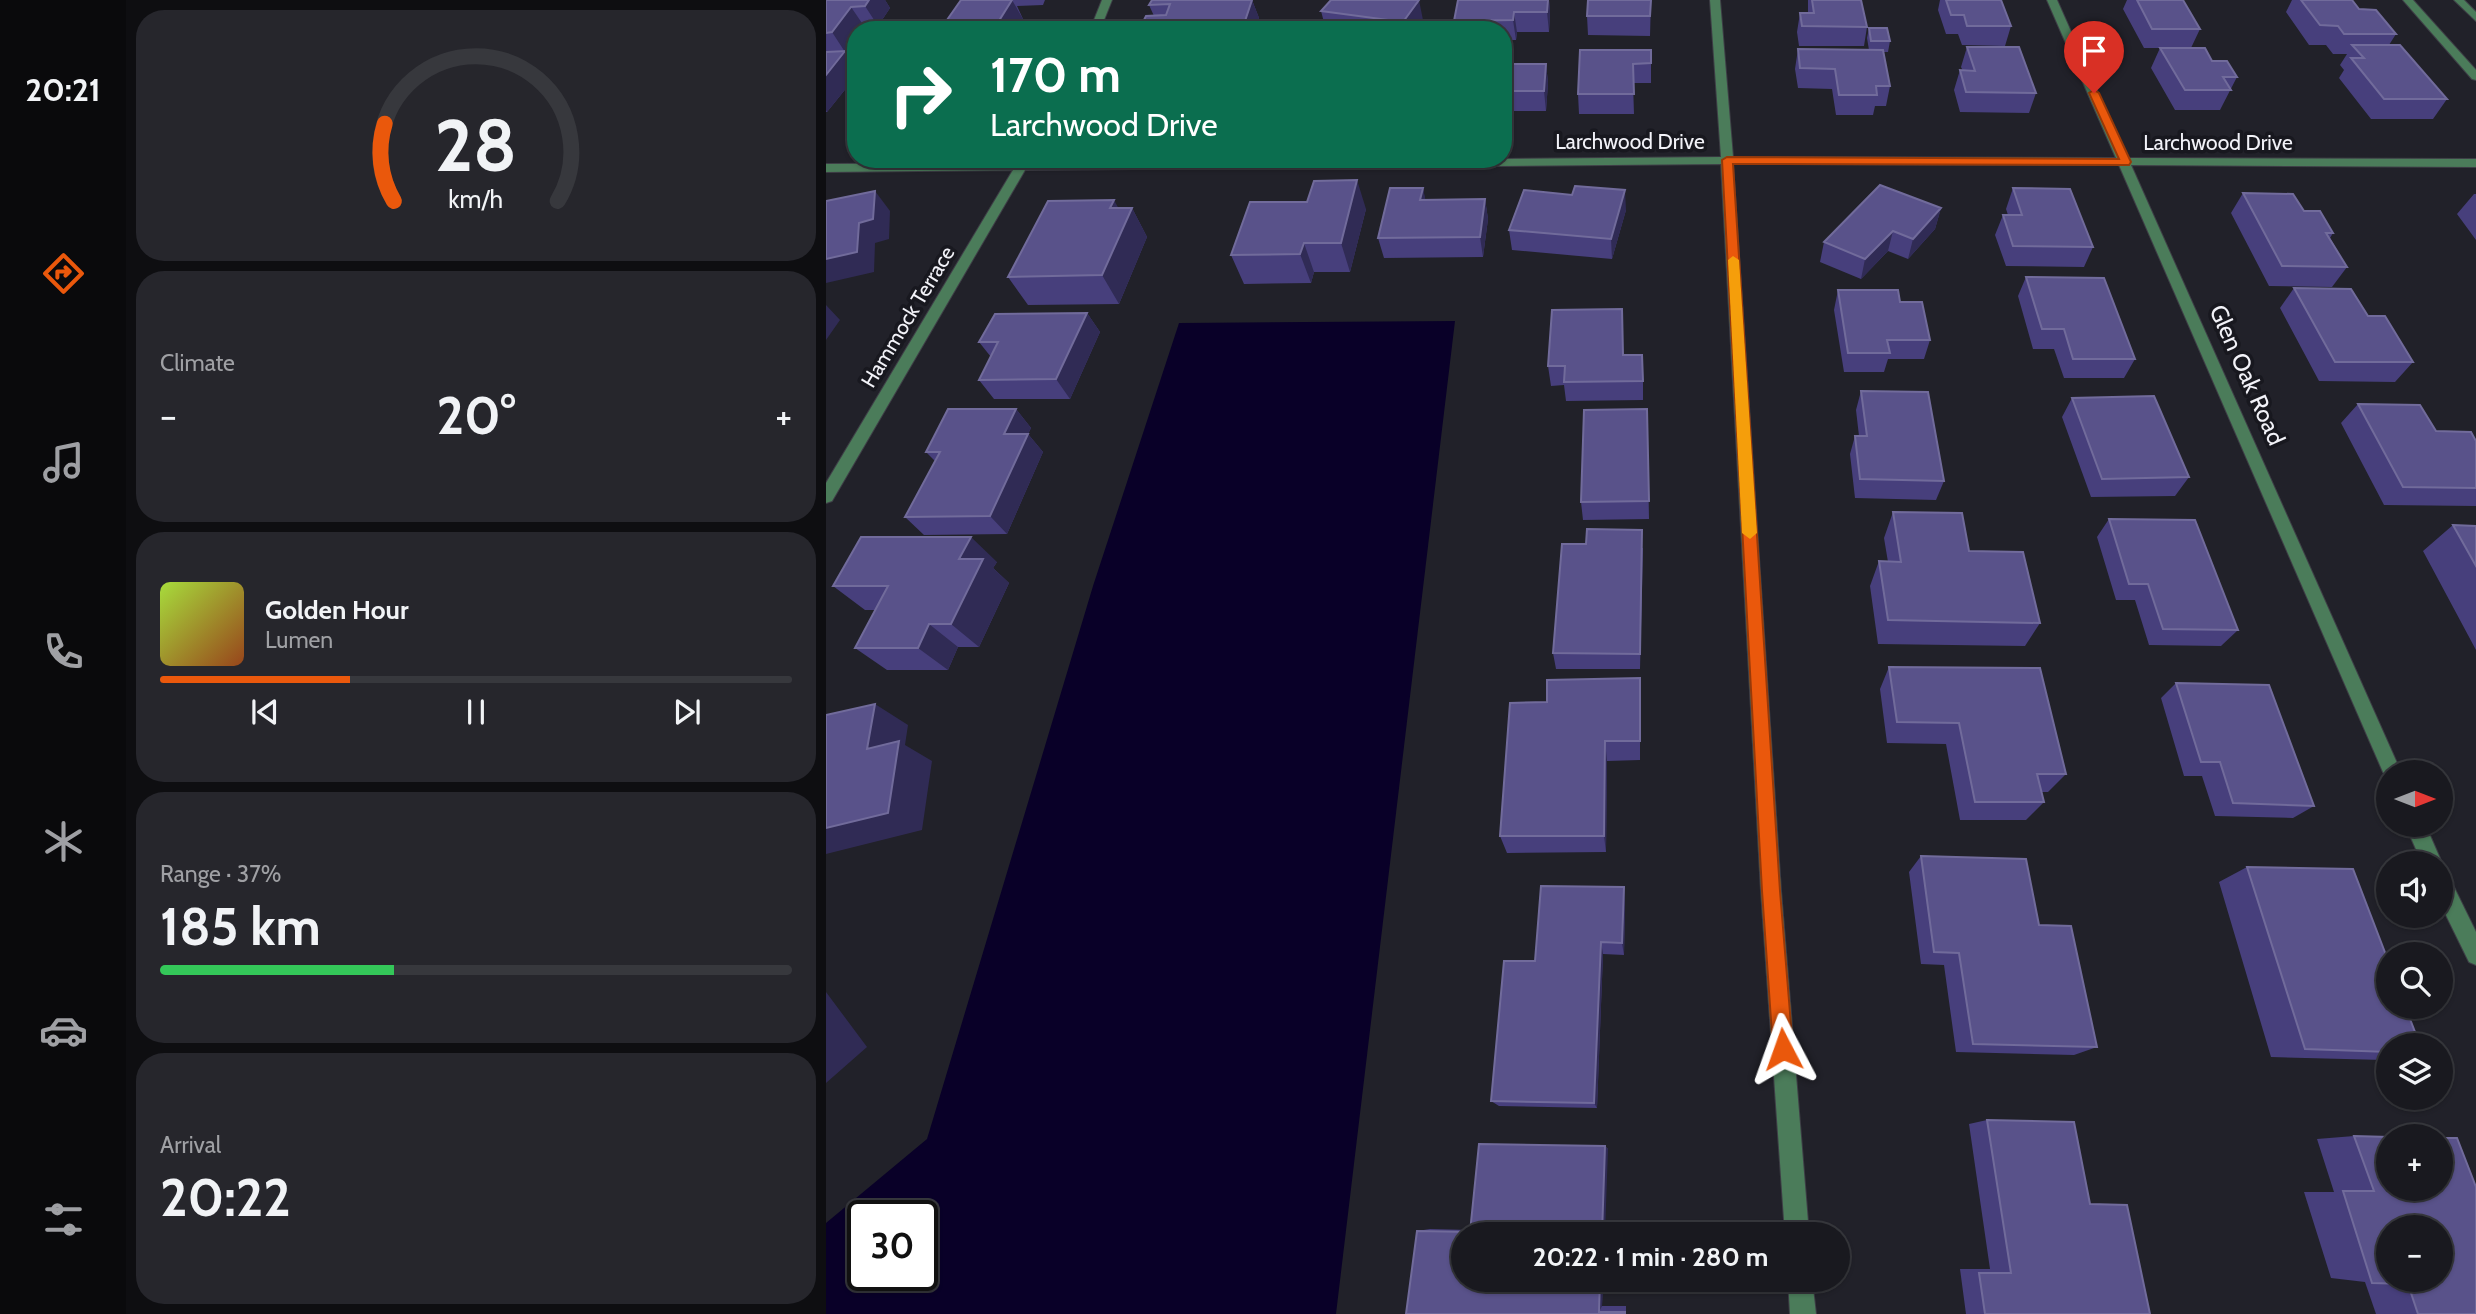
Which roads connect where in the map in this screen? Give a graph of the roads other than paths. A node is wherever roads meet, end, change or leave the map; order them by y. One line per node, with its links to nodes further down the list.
1 (1107, 0): 7 (street)
2 (1714, 0): 9 (street)
3 (2052, 0): 11 (street, Glen Oak Road)
4 (2408, 0): 8 (street)
5 (2459, 0): 6 (street)
6 (2476, 18)
7 (1099, 21)
8 (2476, 78)
9 (1727, 160): 10 (street, Larchwood Drive); 11 (street, Larchwood Drive); 20 (street)
10 (1512, 161)
11 (2126, 162): 12 (street, Larchwood Drive); 17 (street, Glen Oak Road)
12 (2476, 163)
13 (847, 167): 14 (street, Larchwood Drive)
14 (826, 168)
15 (1020, 168): 16 (street, Hammock Terrace)
16 (826, 497)
17 (2387, 760)
18 (2453, 907): 19 (street)
19 (2476, 955)
20 (1796, 1222)
21 (1801, 1292): 22 (street)
22 (1803, 1314)

